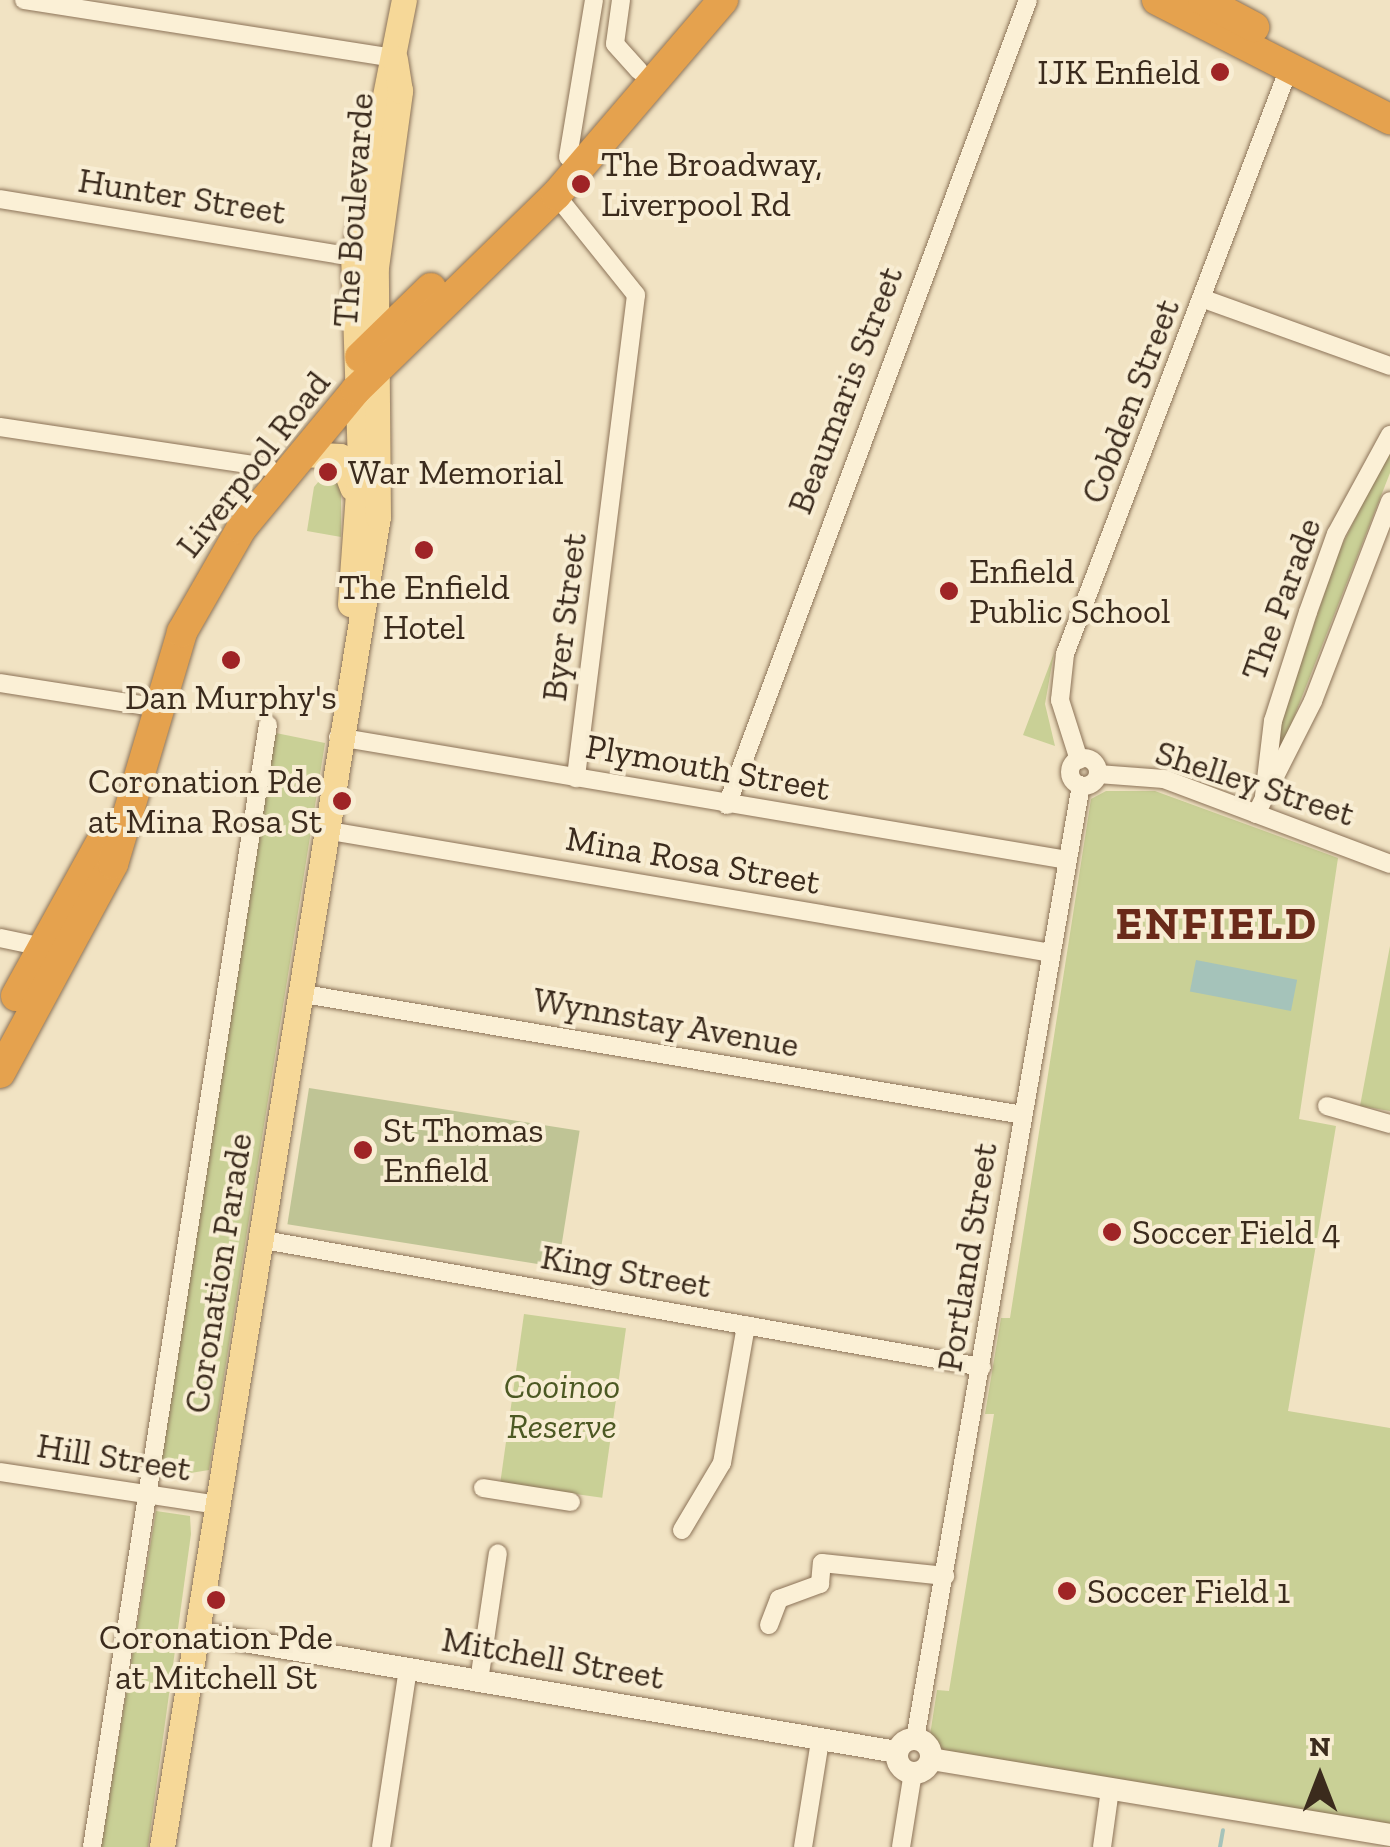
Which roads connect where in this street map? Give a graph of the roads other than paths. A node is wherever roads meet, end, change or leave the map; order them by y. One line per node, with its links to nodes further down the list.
1 (24, 0): 10 (street)
2 (404, 0): 10 (main road, The Boulevarde)
3 (594, 0): 15 (street)
4 (621, 0): 12 (street)
5 (697, 0): 12 (highway, Liverpool Road)
6 (723, 0): 16 (highway, Liverpool Road)
7 (1028, 0): 39 (street, Beaumaris Street)
8 (1157, 0): 11 (highway)
9 (1203, 0): 13 (highway)
10 (395, 58): 18 (main road, The Boulevarde)
11 (1290, 68): 14 (highway); 20 (street, Cobden Street)
12 (639, 70): 15 (highway, Liverpool Road)
13 (1390, 98)
14 (1390, 119)
15 (568, 156): 19 (highway, Liverpool Road)
16 (556, 195): 21 (highway, Liverpool Road); 36 (street, Byer Street)
17 (0, 199): 18 (street, Hunter Street)
18 (364, 262): 19 (main road); 21 (main road, The Boulevarde)
19 (424, 294): 21 (highway, Liverpool Road)
20 (1204, 299): 22 (street); 34 (street, Cobden Street)
21 (366, 365): 25 (highway, Liverpool Road); 26 (highway, Liverpool Road); 28 (main road, Coronation Parade); 31 (main road, Coronation Parade)
22 (1390, 366)
23 (0, 427): 26 (street)
24 (1390, 435): 38 (street, The Parade)
25 (302, 454): 28 (main road); 45 (highway, Liverpool Road)
26 (268, 467): 30 (highway, Liverpool Road)
27 (1390, 502): 38 (street, The Parade)
28 (357, 508): 31 (main road, Coronation Parade)
29 (0, 683): 30 (street)
30 (141, 706): 45 (highway, Liverpool Road)
31 (343, 709): 33 (main road, Coronation Parade)
32 (268, 725): 58 (street, Coronation Parade)
33 (338, 736): 36 (street, Plymouth Street); 41 (main road, Coronation Parade)
34 (1078, 760): 35 (street); 37 (street, Cobden Street)
35 (1098, 774): 37 (street); 40 (street, Shelley Street)
36 (576, 778): 39 (street, Plymouth Street)
37 (1081, 786): 42 (street, Portland Street)
38 (1264, 796): 40 (street, The Parade)
39 (727, 805): 42 (street, Plymouth Street)
40 (1256, 814): 43 (street, Shelley Street)
41 (324, 830): 46 (street, Mina Rosa Street); 47 (main road, Coronation Parade)
42 (1067, 860): 46 (street, Portland Street)
43 (1390, 864)
44 (0, 938): 45 (street)
45 (54, 949): 48 (highway, Liverpool Road); 49 (highway, Liverpool Road)
46 (1052, 953): 51 (street, Portland Street)
47 (298, 993): 51 (street, Wynnstay Avenue); 53 (main road, Coronation Parade)
48 (0, 1026)
49 (0, 1072)
50 (1327, 1106): 52 (street)
51 (1023, 1115): 55 (street, Portland Street)
52 (1390, 1124)
53 (258, 1238): 54 (street, King Street); 60 (main road, Coronation Parade)
54 (746, 1325): 55 (street, King Street); 61 (street)
55 (982, 1367): 63 (street, Portland Street)
56 (0, 1472): 58 (street, Hill Street)
57 (483, 1488): 59 (street)
58 (148, 1496): 60 (street, Hill Street); 73 (street, Coronation Parade)
59 (571, 1502)
60 (218, 1506): 65 (main road, Coronation Parade)
61 (682, 1530)
62 (498, 1553): 67 (street)
63 (946, 1576): 64 (street); 69 (street, Portland Street)
64 (769, 1624)
65 (197, 1634): 66 (street, Mitchell Street); 74 (main road, Coronation Parade)
66 (408, 1668): 67 (street, Mitchell Street); 75 (street)
67 (479, 1681): 68 (street, Mitchell Street)
68 (820, 1741): 69 (street, Mitchell Street); 76 (street)
69 (906, 1746): 70 (street)
70 (922, 1766): 71 (street); 77 (street)
71 (1110, 1788): 72 (street); 78 (street)
72 (1390, 1835)
73 (92, 1847)
74 (162, 1847)
75 (381, 1847)
76 (803, 1847)
77 (901, 1847)
78 (1102, 1847)

